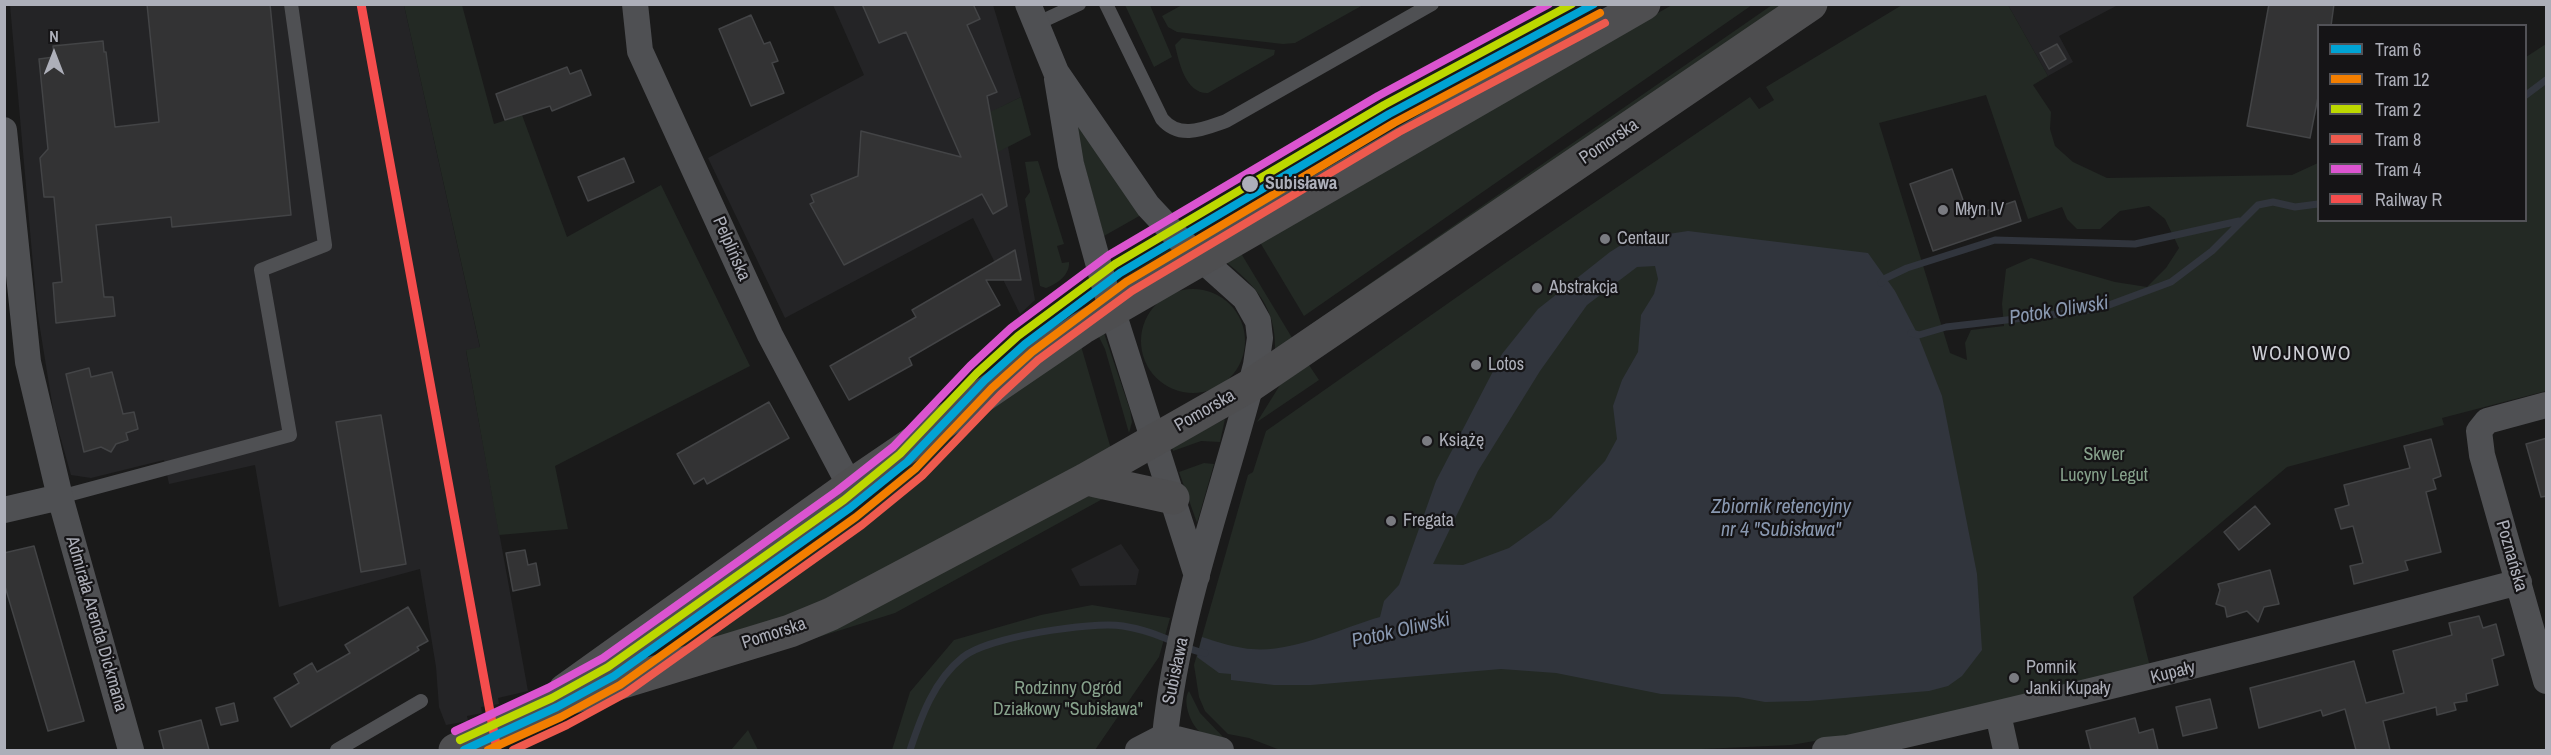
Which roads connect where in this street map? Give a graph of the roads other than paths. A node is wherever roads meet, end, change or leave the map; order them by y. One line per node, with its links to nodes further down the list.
1 (291, 4): 18 (lane)
2 (635, 4): 17 (street, Pelplińska)
3 (1079, 4): 8 (lane)
4 (1106, 4): 5 (lane)
5 (1432, 4)
6 (1644, 4): 11 (main road, Pomorska)
7 (1811, 4): 13 (main road, Pomorska)
8 (1032, 14): 9 (street, Subisława)
9 (1056, 72): 11 (street, Subisława); 12 (street, Subisława)
10 (4, 130): 18 (street, Admirała Arenda Dickmana)
11 (1201, 259): 12 (main road, Pomorska); 13 (street, Subisława)
12 (1113, 311): 15 (street, Subisława); 17 (main road, Pomorska)
13 (1251, 385): 15 (main road, Pomorska); 21 (street, Subisława)
14 (2547, 405): 22 (street, Poznańska)
15 (1155, 440): 16 (main road, Pomorska); 19 (street, Subisława)
16 (1086, 479): 19 (main road); 25 (main road, Pomorska)
17 (850, 486): 25 (main road, Pomorska)
18 (60, 497): 20 (street); 28 (street, Admirała Arenda Dickmana)
19 (1173, 498): 21 (street, Subisława)
20 (4, 510)
21 (1197, 576): 27 (street, Subisława)
22 (2519, 582): 23 (street, Poznańska); 26 (street, Kupały)
23 (2547, 681)
24 (421, 701): 29 (lane)
25 (541, 707): 30 (main road, Pomorska)
26 (1998, 714): 33 (street, Kupały); 34 (street)
27 (1165, 736): 31 (street); 32 (street)
28 (132, 750)
29 (337, 750)
30 (455, 750)
31 (1138, 750)
32 (1221, 750)
33 (1825, 750)
34 (2006, 750)

